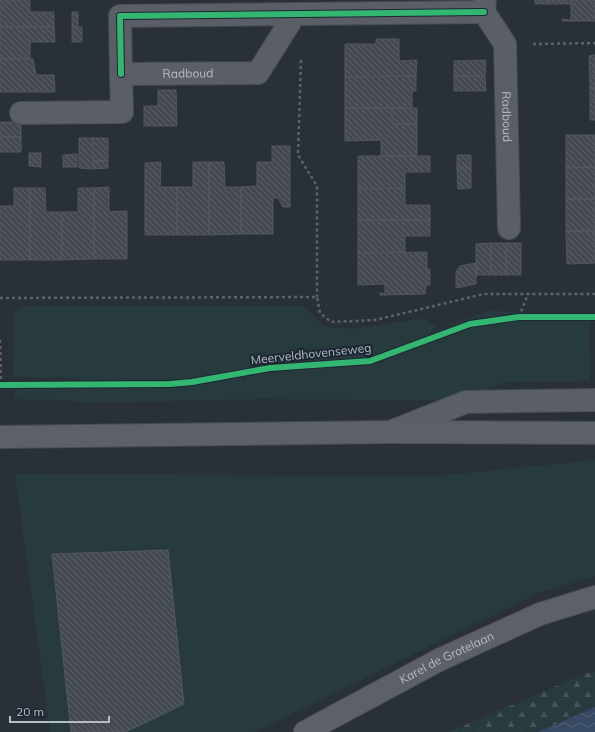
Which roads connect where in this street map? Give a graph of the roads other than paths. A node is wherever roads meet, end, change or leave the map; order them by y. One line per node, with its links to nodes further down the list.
1 (484, 6): 2 (street); 5 (street, Radboud)
2 (298, 14): 3 (street, Radboud); 3 (street)
3 (121, 74): 4 (street)
4 (21, 113)
5 (509, 228)
6 (595, 400): 7 (street)
7 (390, 432): 8 (main road); 9 (main road)
8 (595, 433)
9 (0, 437)
10 (595, 597): 11 (main road, Karel de Grotelaan)
11 (305, 732)

